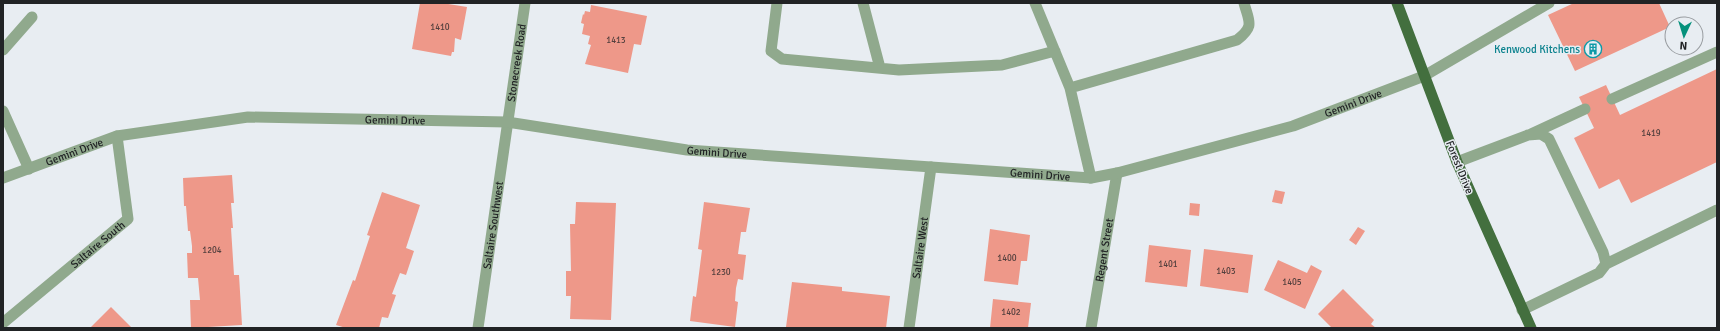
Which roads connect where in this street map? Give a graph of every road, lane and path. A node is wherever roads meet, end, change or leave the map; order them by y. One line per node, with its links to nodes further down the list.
1 (525, 3): 18 (street, Stonecreek Road)
2 (777, 3): 12 (street)
3 (863, 3): 12 (street)
4 (1034, 3): 10 (street)
5 (1244, 3): 14 (street)
6 (1397, 3): 13 (main road, Forest Drive)
7 (1549, 3): 13 (street, Gemini Drive)
8 (32, 17): 9 (street)
9 (3, 50)
10 (1055, 51): 12 (street); 14 (street)
11 (1717, 52): 15 (street)
12 (880, 68)
13 (1424, 76): 21 (main road, Forest Drive); 24 (street, Gemini Drive)
14 (1070, 88): 26 (street)
15 (1612, 99)
16 (1585, 109): 19 (street)
17 (3, 111): 23 (street)
18 (507, 122): 20 (street, Gemini Drive); 22 (street, Gemini Drive); 31 (street, Saltaire Southwest)
19 (1528, 135): 21 (street); 28 (street)
20 (118, 136): 23 (street, Gemini Drive); 30 (street, Saltaire South)
21 (1456, 162): 29 (main road, Forest Drive)
22 (931, 167): 26 (street, Gemini Drive); 32 (street, Saltaire West)
23 (29, 169): 25 (street, Gemini Drive)
24 (1117, 173): 26 (street, Gemini Drive); 33 (street, Regent Street)
25 (3, 178)
26 (1092, 178)
27 (1717, 210): 28 (street)
28 (1606, 264): 29 (street)
29 (1522, 310): 34 (main road, Forest Drive)
30 (3, 323)
31 (478, 328)
32 (909, 328)
33 (1091, 328)
34 (1531, 328)

